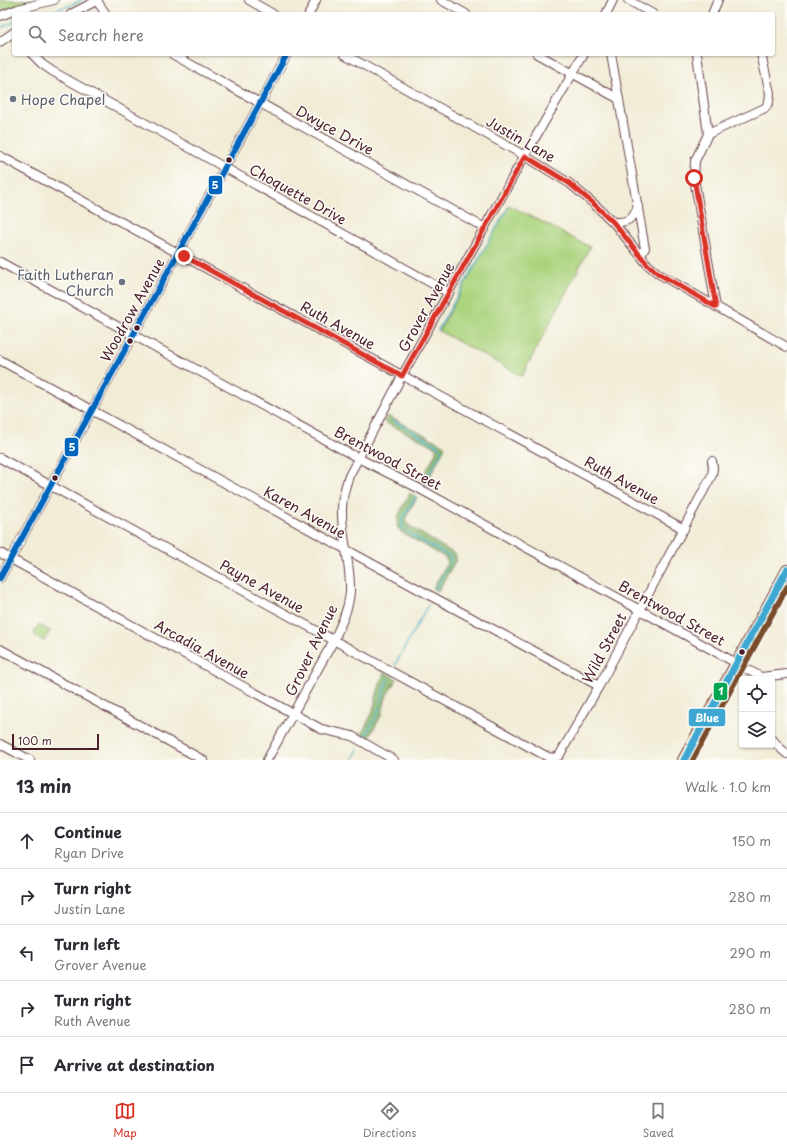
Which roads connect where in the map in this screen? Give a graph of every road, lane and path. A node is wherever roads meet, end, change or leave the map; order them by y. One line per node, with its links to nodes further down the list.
1 (54, 0): 17 (street)
2 (98, 0): 9 (street); 10 (street)
3 (249, 0): 11 (street)
4 (316, 0): 12 (street)
5 (441, 0): 13 (street)
6 (613, 0): 14 (street)
7 (628, 0): 15 (street)
8 (718, 0): 16 (street)
9 (75, 12)
10 (105, 12)
11 (270, 12)
12 (309, 12)
13 (462, 12)
14 (607, 12)
15 (649, 12)
16 (713, 12)
17 (0, 16)
18 (12, 33): 19 (street)
19 (0, 42)
20 (34, 56): 35 (street, Choquette Drive)
21 (176, 56): 31 (street, Dwyce Drive)
22 (286, 56): 31 (street, Woodrow Avenue)
23 (348, 56): 34 (street, Justin Lane)
24 (540, 56): 29 (street)
25 (583, 56): 29 (street, Grover Avenue)
26 (611, 56): 30 (street)
27 (697, 56): 32 (street)
28 (761, 56): 32 (street)
29 (572, 74): 30 (street); 34 (street, Grover Avenue)
30 (619, 99): 36 (street)
31 (260, 103): 35 (street, Woodrow Avenue); 38 (street, Dwyce Drive)
32 (708, 134): 43 (street)
33 (0, 156): 39 (street, Ruth Avenue)
34 (525, 156): 37 (street, Justin Lane); 38 (street, Grover Avenue)
35 (225, 168): 39 (street, Woodrow Avenue); 42 (street, Choquette Drive)
36 (638, 207): 37 (street); 40 (street)
37 (613, 222): 40 (street, Justin Lane)
38 (485, 228): 42 (street, Grover Avenue)
39 (178, 252): 44 (street, Woodrow Avenue); 47 (street, Ruth Avenue)
40 (641, 255): 43 (street, Justin Lane)
41 (0, 262): 44 (street, Brentwood Street)
42 (449, 293): 47 (street, Grover Avenue)
43 (716, 307): 45 (street, Justin Lane)
44 (133, 334): 48 (street, Woodrow Avenue); 50 (street, Brentwood Street)
45 (787, 347)
46 (0, 360): 48 (street, Karen Avenue)
47 (402, 376): 50 (street, Grover Avenue); 53 (street, Ruth Avenue)
48 (92, 410): 52 (street, Woodrow Avenue); 54 (street, Karen Avenue)
49 (0, 458): 52 (street, Payne Avenue)
50 (358, 458): 54 (street, Grover Avenue); 59 (street, Brentwood Street)
51 (712, 461): 53 (street, Wild Street)
52 (51, 485): 56 (street, Woodrow Avenue); 60 (street, Payne Avenue)
53 (684, 529): 59 (street, Wild Street)
54 (346, 549): 60 (street, Grover Avenue); 66 (street, Karen Avenue)
55 (0, 553): 56 (street, Arcadia Avenue)
56 (10, 559): 58 (street, Woodrow Avenue); 67 (street, Arcadia Avenue)
57 (787, 570): 62 (main road)
58 (0, 578)
59 (639, 610): 62 (street, Brentwood Street); 66 (street, Wild Street)
60 (334, 640): 67 (street, Grover Avenue); 71 (street, Payne Avenue)
61 (0, 649): 73 (street)
62 (736, 663): 64 (street, Brentwood Street); 76 (main road)
63 (787, 674): 65 (street)
64 (758, 676)
65 (774, 676)
66 (599, 686): 71 (street, Wild Street)
67 (293, 714): 74 (street, Grover Avenue); 75 (street, Arcadia Avenue)
68 (775, 742): 70 (street)
69 (0, 744): 72 (street)
70 (787, 754)
71 (554, 758)
72 (30, 760)
73 (203, 760)
74 (267, 760)
75 (394, 760)
76 (683, 760)

